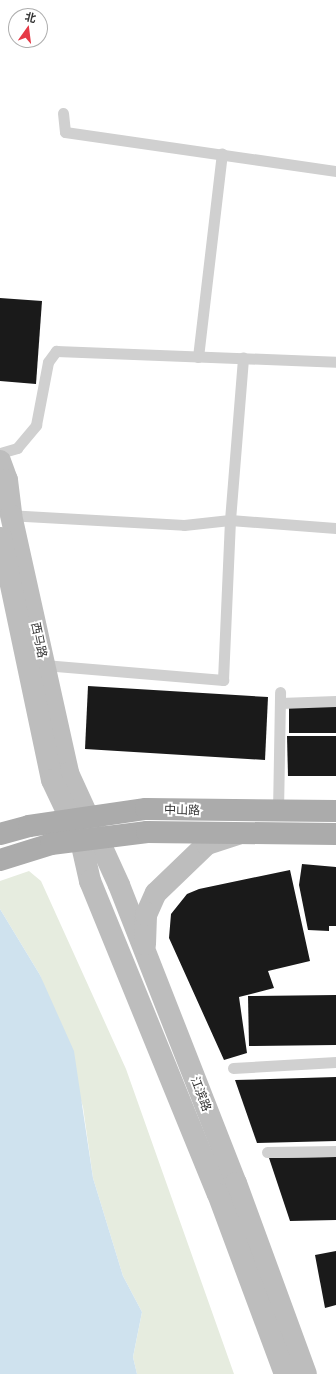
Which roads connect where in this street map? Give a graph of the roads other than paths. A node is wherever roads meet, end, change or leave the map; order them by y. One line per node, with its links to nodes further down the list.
1 (63, 113): 2 (lane)
2 (222, 153): 3 (lane); 4 (lane)
3 (336, 171)
4 (198, 357): 5 (lane); 7 (lane)
5 (243, 358): 6 (lane); 10 (lane)
6 (336, 362)
7 (0, 453)
8 (0, 461): 9 (main road, 西马路)
9 (6, 515): 10 (lane); 13 (main road, 西马路)
10 (230, 520): 11 (lane); 13 (lane)
11 (336, 528)
12 (0, 535): 17 (main road, 西马路)
13 (44, 665): 17 (main road, 西马路)
14 (336, 701): 16 (lane)
15 (336, 811): 16 (main road, 中山路)
16 (278, 812): 17 (main road, 中山路)
17 (80, 818): 19 (main road, 中山路); 21 (main road)
18 (243, 833): 20 (main road, 中山路); 21 (main road, 中山路); 23 (main road)
19 (0, 834)
20 (336, 834)
21 (90, 840): 22 (main road, 中山路); 23 (main road, 江滨路); 28 (main road, 江滨路)
22 (0, 860)
23 (144, 949): 29 (main road, 江滨路)
24 (336, 1062): 25 (lane)
25 (233, 1068)
26 (336, 1151): 27 (lane)
27 (267, 1152)
28 (285, 1374)
29 (306, 1374)

